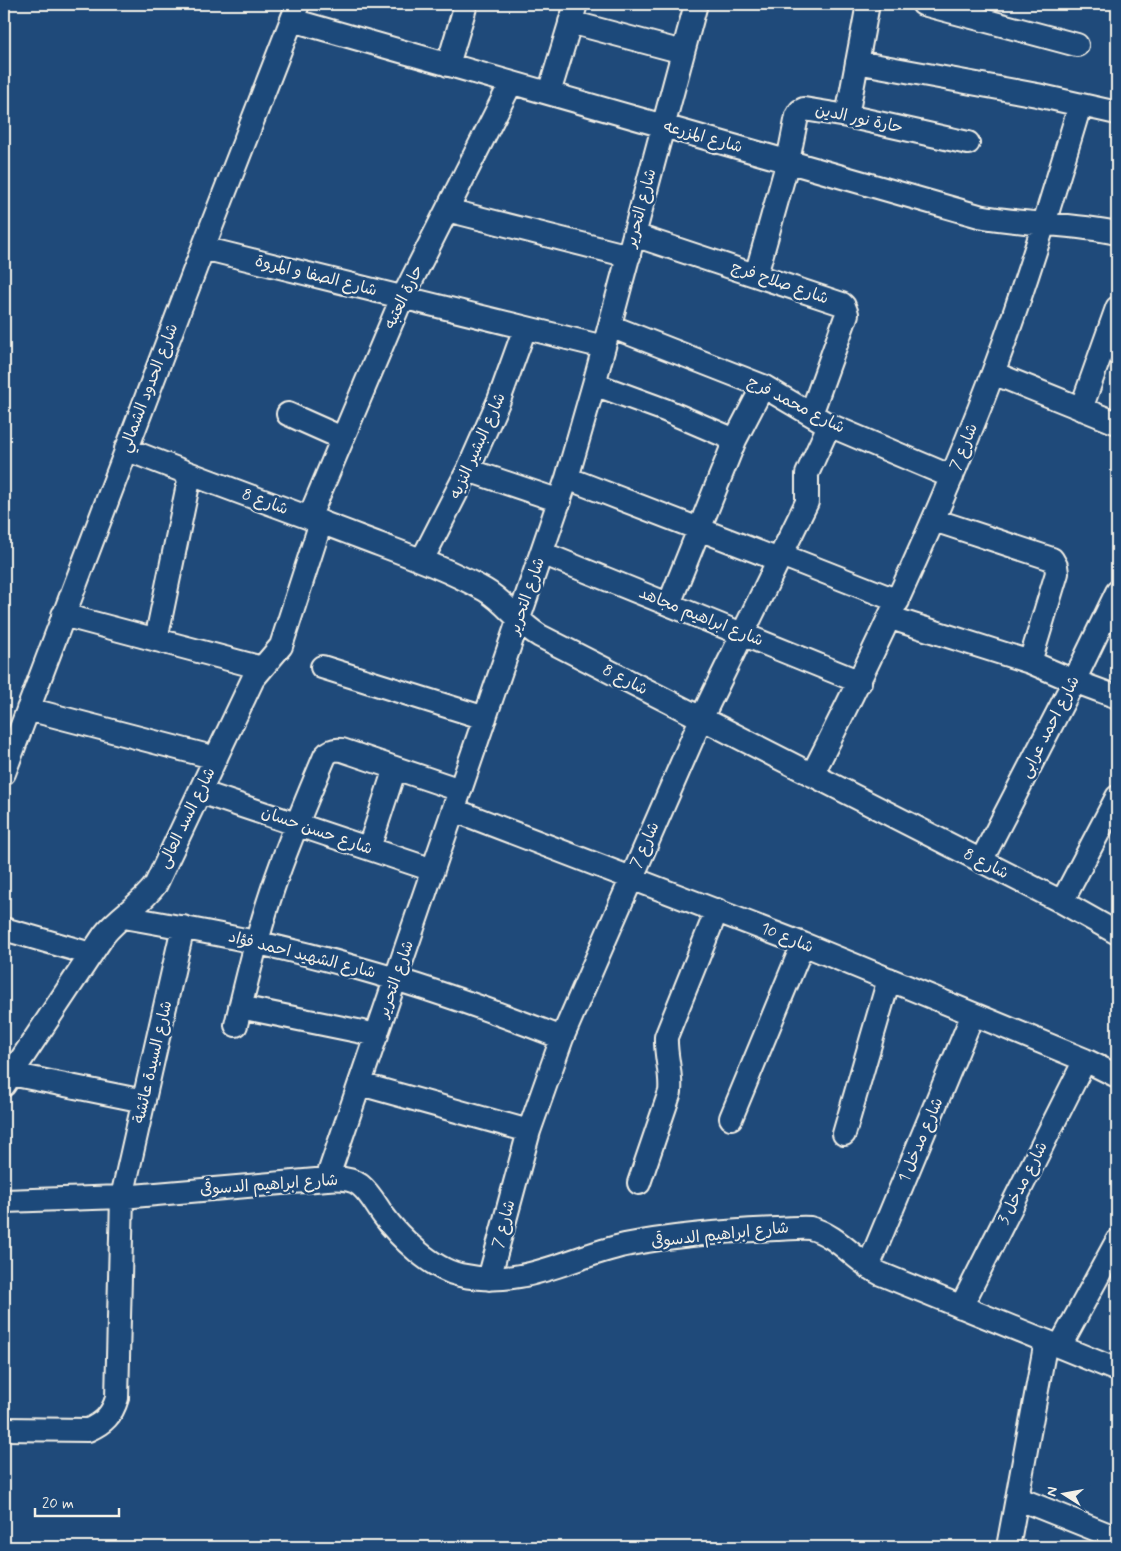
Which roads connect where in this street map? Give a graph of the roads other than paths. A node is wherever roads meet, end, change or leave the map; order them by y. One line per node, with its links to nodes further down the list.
1 (466, 4): 11 (street)
2 (696, 4): 9 (street, شارع التحرير)
3 (868, 4): 10 (street)
4 (923, 4): 6 (street)
5 (295, 12): 11 (street, شارع المزرعه); 24 (street, شارع الحدود الشمالي)
6 (987, 12): 8 (street)
7 (573, 13): 9 (street); 13 (street)
8 (1077, 44)
9 (683, 52): 17 (street, شارع التحرير)
10 (857, 62): 14 (street); 16 (street)
11 (448, 65): 12 (street, شارع المزرعه)
12 (511, 83): 13 (street, شارع المزرعه); 20 (street, حارة العتبه)
13 (549, 93): 17 (street, شارع المزرعه)
14 (1080, 104): 15 (street); 21 (street, شارع 7)
15 (1117, 113)
16 (847, 116): 18 (street, حارة نور الدين); 19 (street, حارة نور الدين)
17 (663, 126): 19 (street, شارع المزرعه); 23 (street, شارع التحرير)
18 (968, 143)
19 (788, 161): 21 (street, شارع المزرعه); 25 (street, حارة نور الدين)
20 (447, 210): 23 (street, شارع صلاح فرج); 26 (street, حارة العتبه)
21 (1045, 224): 22 (street, شارع المزرعه); 30 (street, شارع 7)
22 (1116, 228)
23 (631, 245): 25 (street, شارع صلاح فرج); 29 (street, شارع التحرير)
24 (203, 248): 26 (street, شارع الصفا و المروة); 39 (street, شارع الحدود الشمالي)
25 (756, 275): 35 (street, شارع صلاح فرج)
26 (403, 298): 28 (street, شارع الصفا و المروة); 37 (street, حارة العتبه)
27 (1117, 308): 33 (street)
28 (526, 328): 29 (street, شارع الصفا و المروة); 40 (street, شارع البشير النزيه)
29 (607, 336): 31 (street, شارع التحرير); 32 (street, شارع محمد فرج)
30 (993, 373): 33 (street); 42 (street, شارع 7)
31 (594, 384): 38 (street); 43 (street, شارع التحرير)
32 (763, 386): 35 (street, شارع محمد فرج); 38 (street)
33 (1082, 408): 36 (street)
34 (288, 414): 37 (street)
35 (820, 420): 42 (street, شارع محمد فرج); 49 (street, شارع 7)
36 (1117, 423)
37 (342, 438): 45 (street, حارة العتبه)
38 (735, 440): 47 (street)
39 (126, 449): 41 (street, شارع 8); 54 (street, شارع الحدود الشمالي)
40 (468, 470): 44 (street); 50 (street, شارع البشير النزيه)
41 (190, 475): 45 (street, شارع 8); 57 (street)
42 (952, 477): 46 (street, شارع 7)
43 (567, 478): 44 (street, شارع التحرير); 47 (street)
44 (560, 501): 48 (street, شارع التحرير)
45 (315, 520): 50 (street, شارع 8); 60 (street, شارع السد العالى)
46 (934, 520): 53 (street, شارع 7); 58 (street)
47 (698, 529): 49 (street); 52 (street)
48 (542, 553): 52 (street, شارع ابراهيم مجاهد); 55 (street, شارع التحرير)
49 (780, 557): 53 (street); 56 (street, شارع 7)
50 (422, 560): 55 (street, شارع 8)
51 (1117, 592): 61 (street, شارع احمد عرابى)
52 (668, 604): 56 (street, شارع ابراهيم مجاهد)
53 (894, 609): 58 (street); 62 (street, شارع 7)
54 (63, 615): 57 (street); 64 (street, شارع الحدود الشمالي)
55 (519, 619): 65 (street, شارع التحرير); 66 (street, شارع 8)
56 (742, 634): 62 (street, شارع ابراهيم مجاهد); 66 (street, شارع 7)
57 (156, 640): 60 (street)
58 (1030, 662): 61 (street)
59 (322, 667): 65 (street)
60 (262, 668): 67 (street, شارع السد العالى)
61 (1074, 681): 63 (street); 76 (street, شارع احمد عرابى)
62 (860, 682): 70 (street, شارع 7)
63 (1117, 697)
64 (28, 709): 67 (street); 69 (street, شارع الحدود الشمالي)
65 (485, 718): 73 (street, شارع التحرير)
66 (701, 719): 70 (street, شارع 8); 78 (street, شارع 7)
67 (216, 758): 71 (street, شارع السد العالى)
68 (395, 768): 73 (street, شارع 10); 74 (street, شارع 10); 75 (street)
69 (4, 773)
70 (812, 775): 76 (street, شارع 8)
71 (200, 792): 74 (street, شارع حسن حسان); 81 (street, شارع السد العالى)
72 (1117, 797): 79 (street)
73 (457, 800): 77 (street, شارع التحرير); 78 (street, شارع 10)
74 (296, 824): 75 (street, شارع حسن حسان); 85 (street)
75 (369, 848): 77 (street, شارع حسن حسان)
76 (981, 861): 79 (street, شارع 8)
77 (433, 870): 88 (street, شارع التحرير)
78 (631, 877): 80 (street, شارع 10); 92 (street, شارع 7)
79 (1062, 902): 84 (street, شارع 8)
80 (717, 910): 86 (street, شارع 10); 102 (street)
81 (124, 917): 82 (street, شارع الشهيد احمد فؤاد); 87 (street, شارع السد العالى)
82 (183, 927): 85 (street, شارع الشهيد احمد فؤاد); 97 (street, شارع السيدة عائشة)
83 (4, 929): 87 (street)
84 (1117, 932)
85 (256, 942): 88 (street, شارع الشهيد احمد فؤاد); 91 (street)
86 (803, 944): 89 (street, شارع 10); 98 (street)
87 (91, 954): 95 (street, شارع السد العالى)
88 (396, 979): 91 (street, شارع التحرير); 92 (street, شارع الشهيد احمد فؤاد)
89 (890, 979): 90 (street, شارع 10); 100 (street)
90 (973, 1014): 93 (street, شارع 10); 106 (street, شارع مدخل 1)
91 (377, 1035): 96 (street, شارع التحرير)
92 (562, 1038): 99 (street, شارع 7)
93 (1085, 1060): 94 (street, شارع 10); 108 (street, شارع مدخل 3)
94 (1117, 1076)
95 (7, 1080): 97 (street)
96 (360, 1084): 99 (street); 101 (street, شارع التحرير)
97 (144, 1101): 103 (street, شارع السيدة عائشة)
98 (731, 1118)
99 (529, 1131): 107 (street, شارع 7)
100 (844, 1134)
101 (327, 1179): 103 (street, شارع ابراهيم الدسوقى); 107 (street, شارع ابراهيم الدسوقى)
102 (639, 1183)
103 (122, 1197): 104 (street, شارع ابراهيم الدسوقى); 111 (street, شارع السيدة عائشة)
104 (4, 1201)
105 (1117, 1241): 109 (street)
106 (868, 1267): 107 (street, شارع ابراهيم الدسوقى); 108 (street, شارع ابراهيم الدسوقى)
107 (489, 1279)
108 (961, 1307): 109 (street, شارع ابراهيم الدسوقى)
109 (1053, 1344): 110 (street, شارع ابراهيم الدسوقى); 112 (street)
110 (1117, 1370)
111 (4, 1429)
112 (1017, 1498): 113 (street); 114 (street)
113 (1117, 1538)
114 (1008, 1547)

